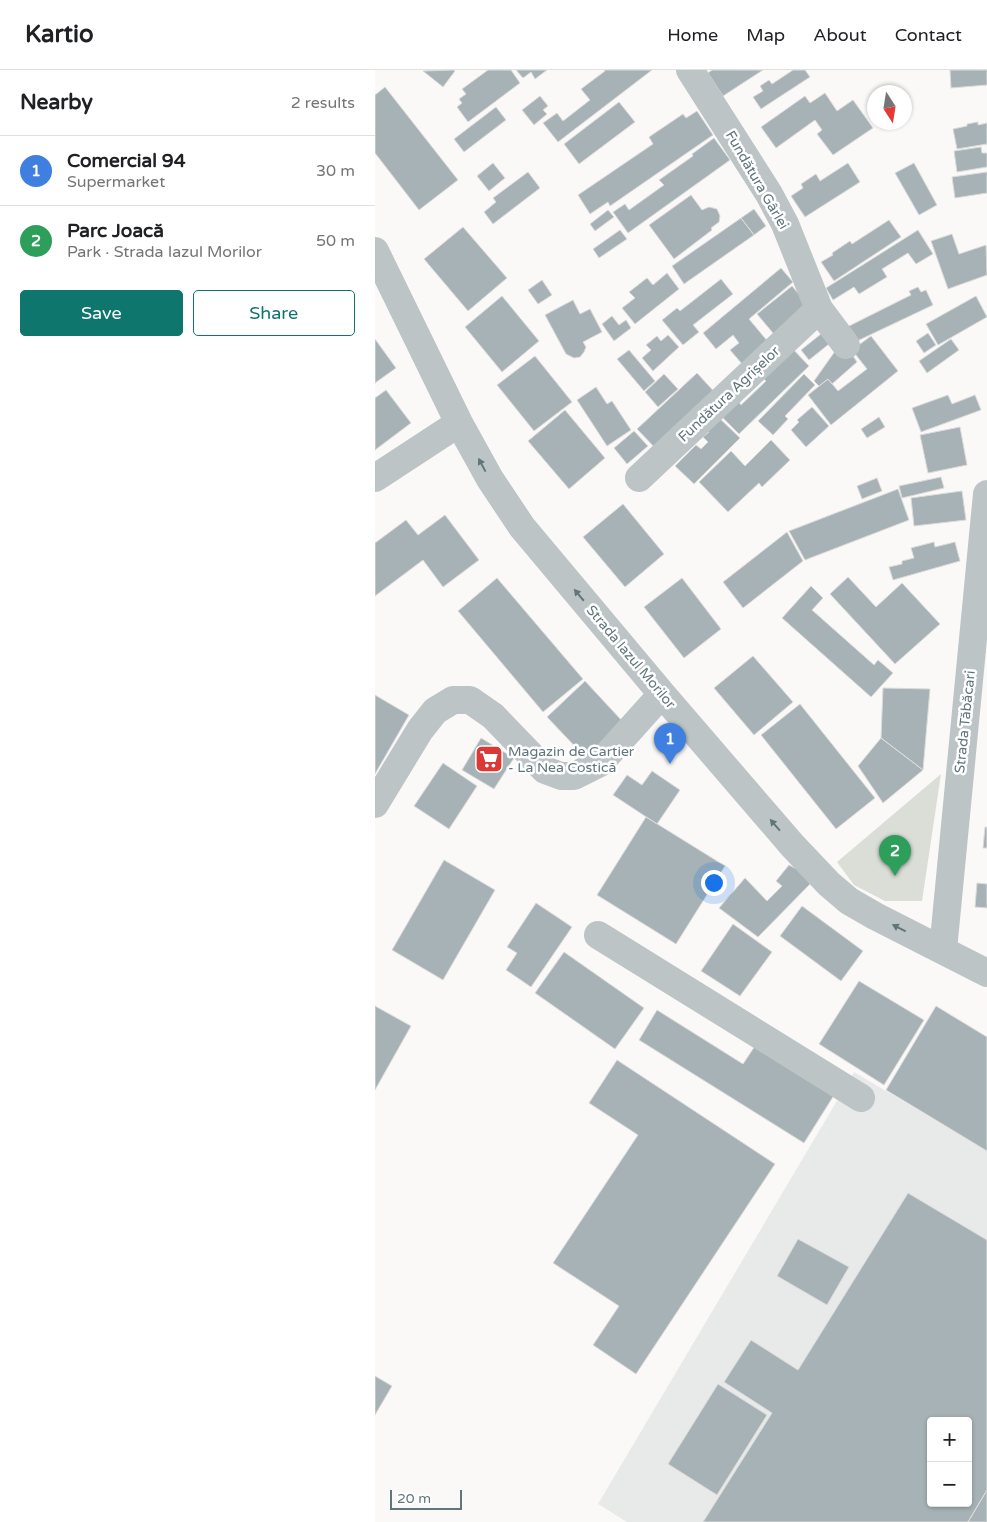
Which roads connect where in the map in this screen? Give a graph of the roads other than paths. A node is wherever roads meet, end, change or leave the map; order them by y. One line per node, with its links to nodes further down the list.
1 (690, 70): 3 (street, Fundătura Gârlei)
2 (375, 251): 5 (street, Strada Iazul Morilor)
3 (819, 309): 4 (street, Fundătura Gârlei); 7 (street, Fundătura Agrișelor)
4 (846, 345)
5 (459, 422): 6 (street); 9 (street, Strada Iazul Morilor, one-way to 5)
6 (375, 478)
7 (639, 478)
8 (987, 494): 12 (street, Strada Tăbăcari)
9 (662, 694): 10 (street); 12 (street, Strada Iazul Morilor, one-way to 9)
10 (375, 804)
11 (598, 935): 14 (street)
12 (943, 950): 13 (street, Strada Iazul Morilor)
13 (987, 973)
14 (861, 1098)

